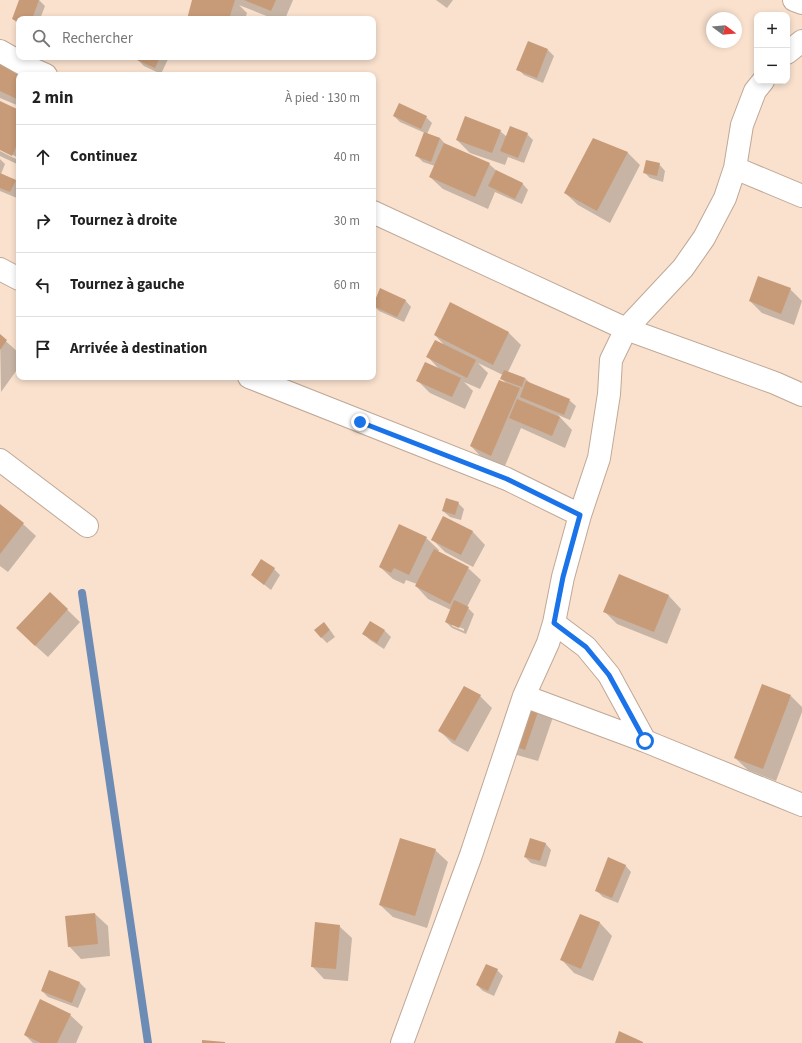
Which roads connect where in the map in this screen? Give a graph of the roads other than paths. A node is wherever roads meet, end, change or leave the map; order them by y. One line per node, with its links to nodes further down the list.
1 (794, 0): 2 (street)
2 (802, 3)
3 (802, 41): 5 (street)
4 (0, 51): 6 (street)
5 (790, 51)
6 (39, 72)
7 (761, 84): 8 (street)
8 (735, 168): 9 (street); 13 (street)
9 (802, 196)
10 (376, 213): 13 (street)
11 (0, 269): 12 (street)
12 (16, 277)
13 (626, 329): 15 (street); 17 (street)
14 (257, 380): 17 (street)
15 (802, 395)
16 (0, 460): 18 (street)
17 (580, 515): 19 (street)
18 (87, 526)
19 (554, 623): 20 (street); 21 (street)
20 (524, 696): 21 (street); 23 (street)
21 (645, 741): 22 (street)
22 (802, 805)
23 (403, 1043)

